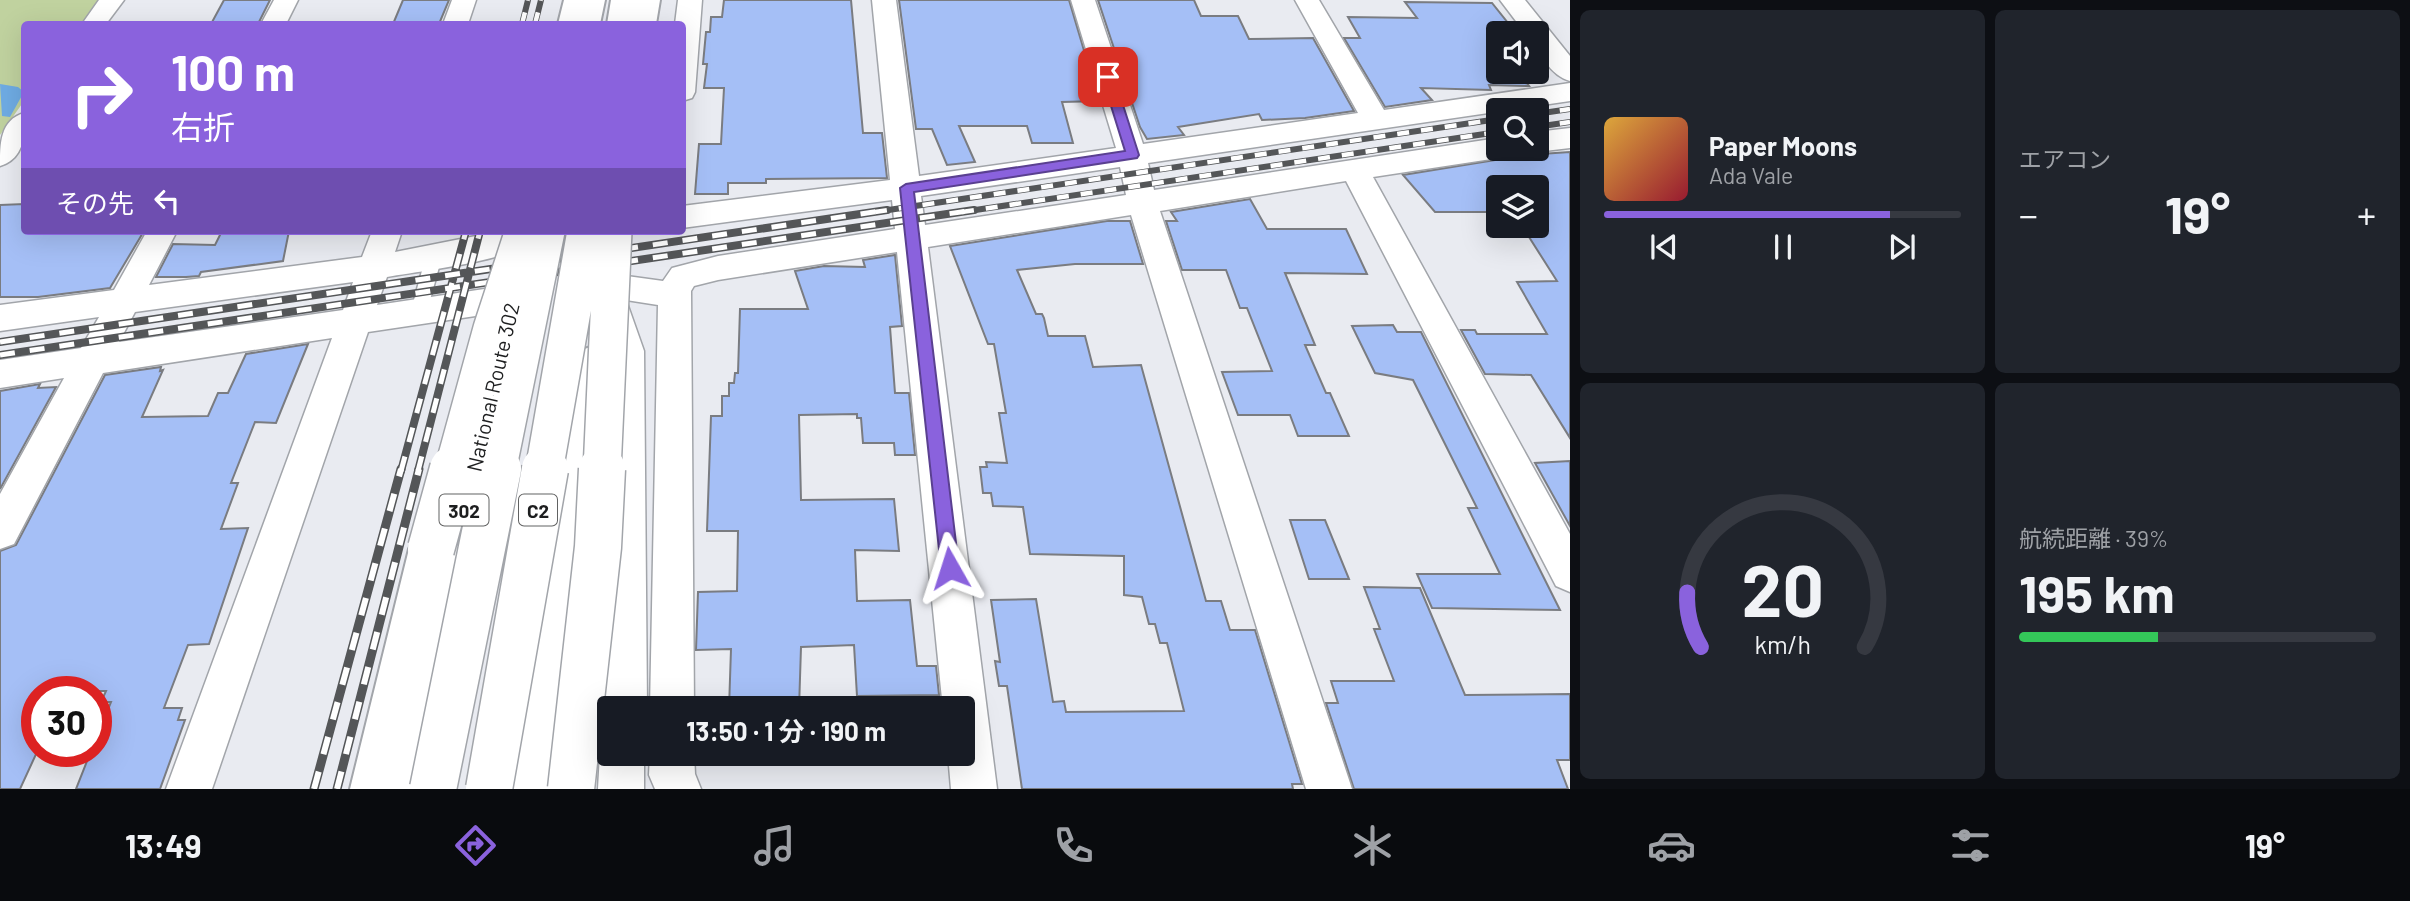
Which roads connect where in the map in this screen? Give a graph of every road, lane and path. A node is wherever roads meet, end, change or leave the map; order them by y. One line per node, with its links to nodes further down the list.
1 (112, 0): 13 (street)
2 (286, 0): 14 (street)
3 (464, 0): 15 (street)
4 (577, 0): 16 (highway)
5 (592, 0): 17 (highway)
6 (624, 0): 18 (highway)
7 (647, 0): 19 (highway)
8 (690, 0): 20 (street)
9 (884, 0): 31 (street)
10 (1083, 0): 28 (street)
11 (1307, 0): 23 (street)
12 (1512, 0): 21 (street)
13 (96, 21)
14 (276, 21)
15 (457, 21)
16 (572, 21)
17 (588, 21)
18 (621, 21)
19 (644, 21)
20 (686, 46)
21 (1570, 73)
22 (1570, 92): 23 (street)
23 (1364, 122): 28 (street); 30 (street)
24 (21, 126): 29 (street)
25 (1570, 138): 26 (street)
26 (1549, 140)
27 (1486, 150): 30 (street)
28 (1132, 155): 31 (street); 32 (street)
29 (0, 156)
30 (1370, 167): 32 (street); 60 (street)
31 (906, 188): 33 (street); 43 (street)
32 (1142, 202): 43 (street); 77 (street)
33 (686, 216)
34 (160, 235): 48 (street)
35 (386, 235): 45 (street)
36 (522, 235): 44 (street)
37 (529, 235): 49 (highway, National Route 302 / 302)
38 (529, 235): 68 (highway, bridge)
39 (529, 235): 70 (highway, C2, bridge)
40 (585, 235): 71 (highway, C2, bridge)
41 (612, 235): 46 (highway)
42 (613, 235): 73 (highway, bridge)
43 (913, 238): 47 (street); 76 (street)
44 (434, 256): 45 (street); 50 (lane)
45 (375, 267): 48 (street); 52 (street)
46 (605, 285): 47 (street); 53 (street); 64 (highway)
47 (674, 295): 56 (street)
48 (123, 302): 51 (street); 54 (street)
49 (510, 309): 50 (street); 69 (highway, National Route 302 / 302)
50 (419, 311): 52 (street)
51 (0, 318)
52 (356, 319): 54 (street); 67 (street)
53 (626, 351): 56 (street); 58 (street)
54 (91, 360): 55 (street); 59 (street)
55 (0, 374)
56 (673, 391): 57 (street)
57 (673, 453): 58 (street); 63 (street)
58 (628, 496): 61 (street)
59 (0, 531)
60 (1570, 573)
61 (626, 609): 62 (street); 64 (street)
62 (625, 696)
63 (673, 696)
64 (544, 705): 72 (highway)
65 (622, 766): 74 (street)
66 (672, 766): 75 (street)
67 (189, 789)
68 (375, 789)
69 (402, 789)
70 (433, 789)
71 (489, 789)
72 (532, 789)
73 (571, 789)
74 (621, 789)
75 (678, 789)
76 (974, 789)
77 (1329, 789)

